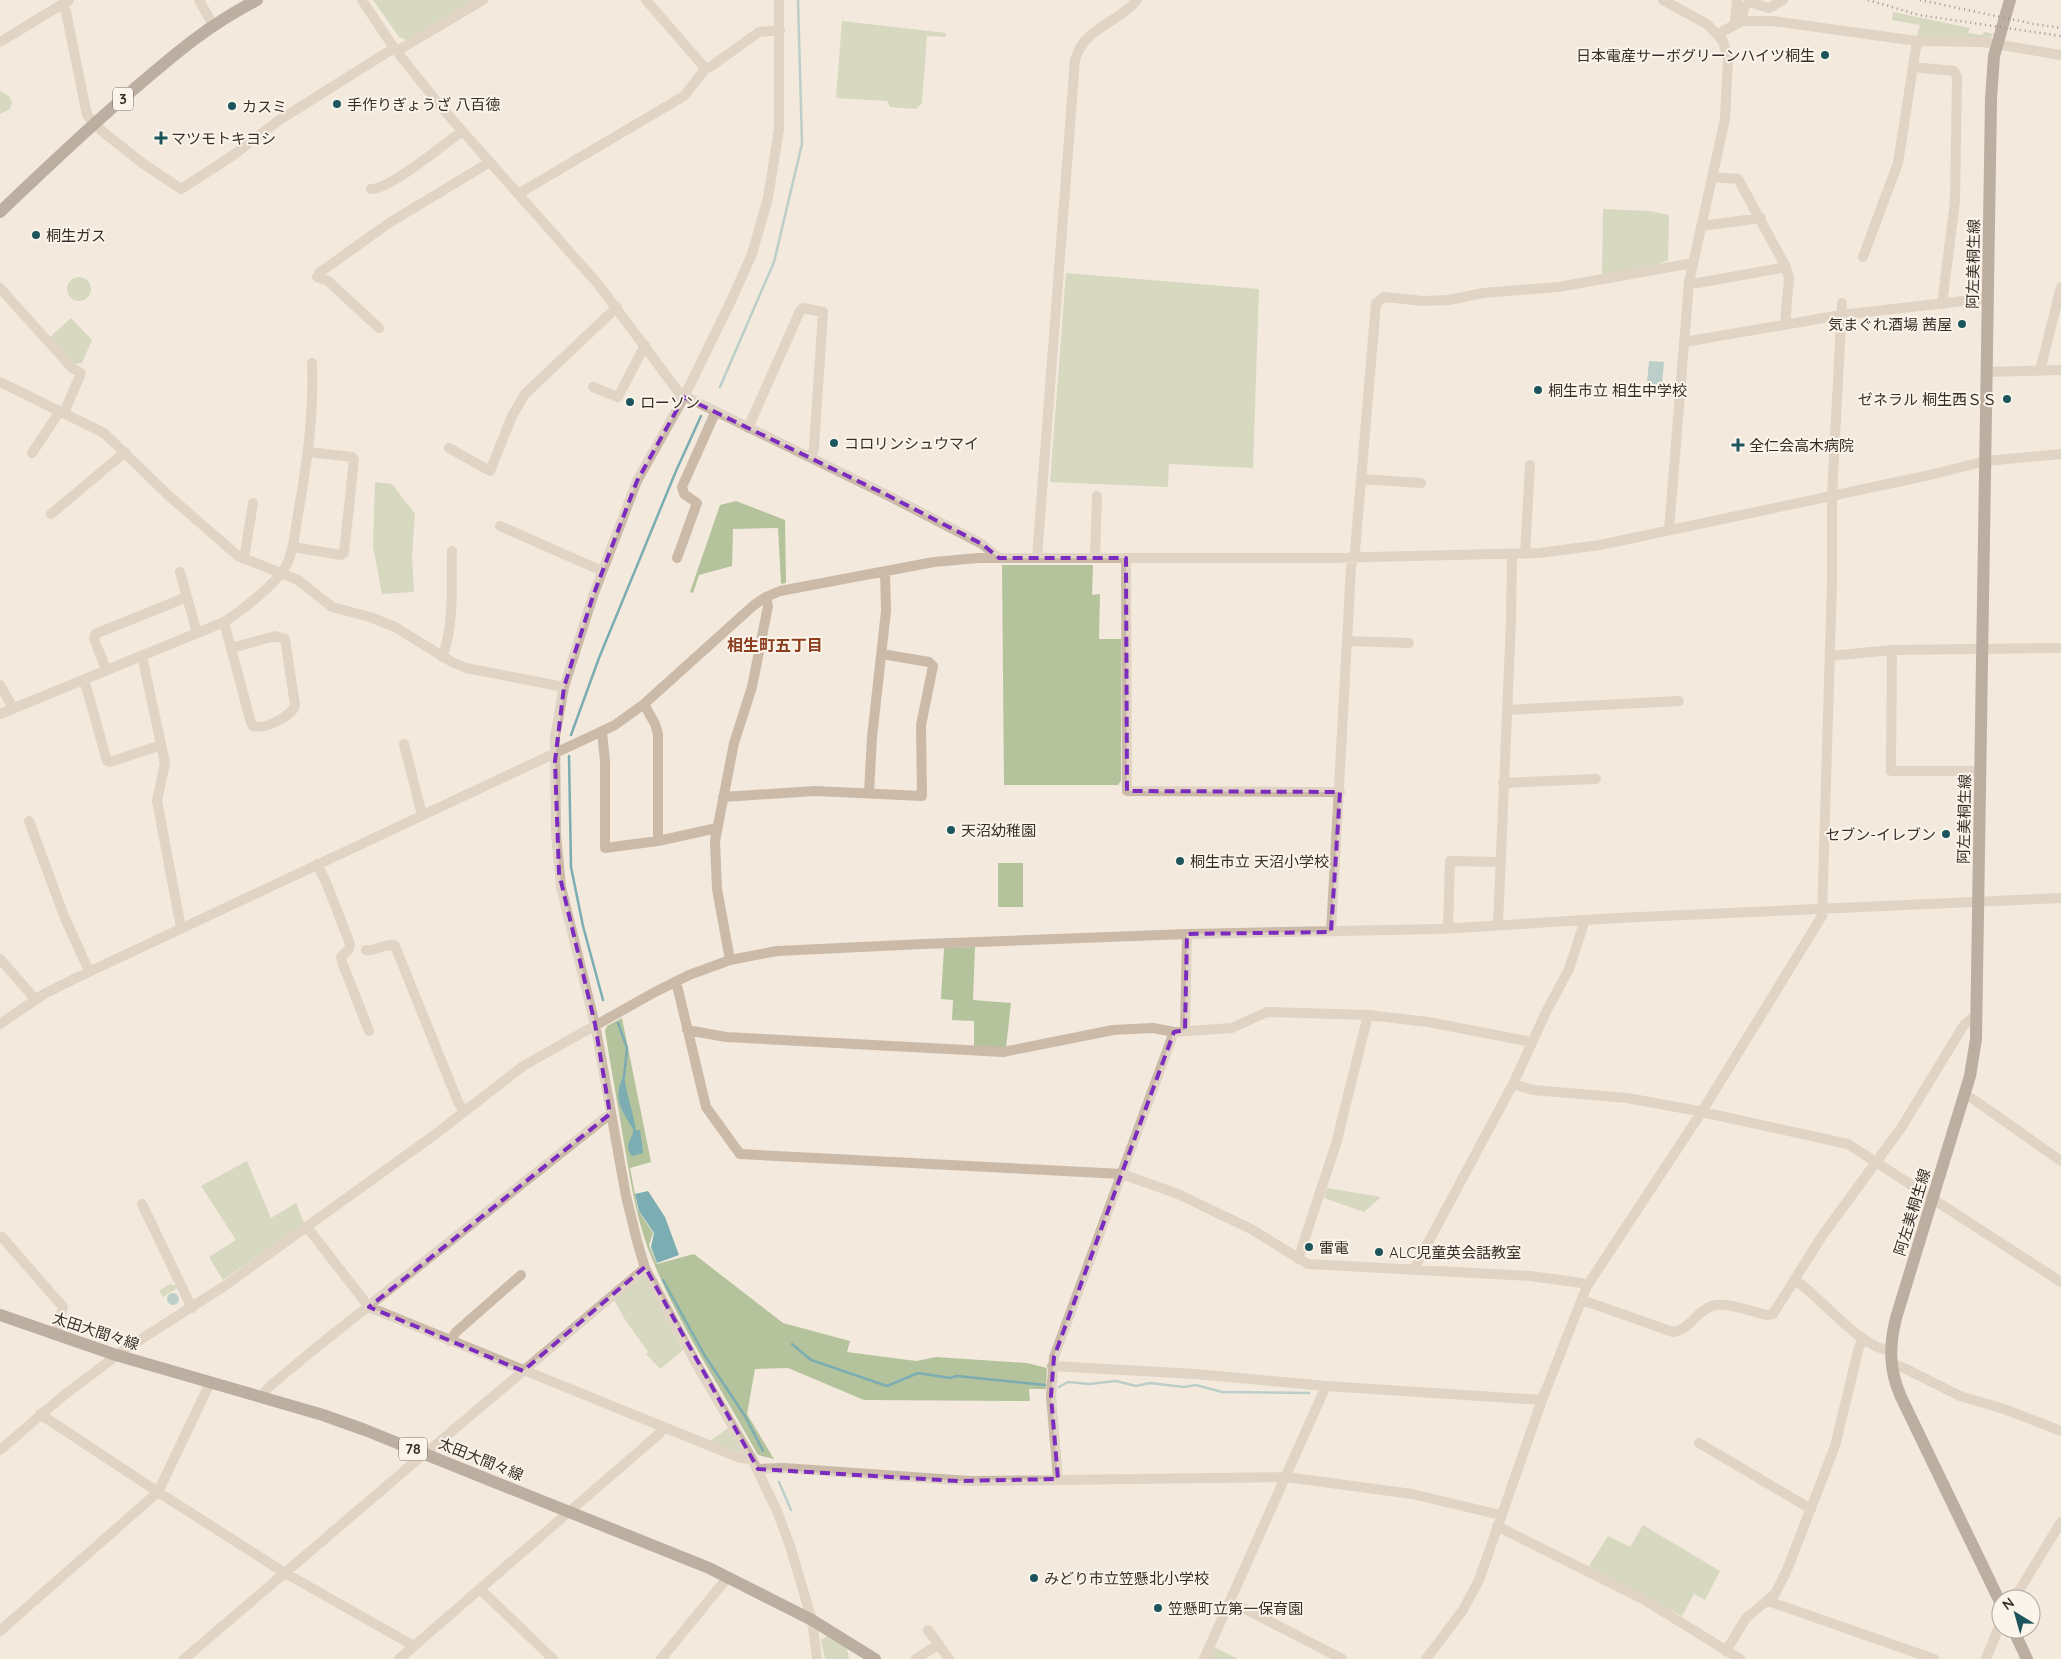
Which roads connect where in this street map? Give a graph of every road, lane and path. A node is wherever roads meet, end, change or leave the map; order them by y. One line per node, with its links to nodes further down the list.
1 (199, 0): 14 (street)
2 (257, 0): 14 (main road, 3)
3 (362, 0): 20 (street)
4 (483, 0): 20 (street)
5 (646, 0): 23 (street)
6 (779, 0): 15 (street)
7 (1137, 0): 78 (street)
8 (1663, 0): 16 (street)
9 (1736, 0): 13 (street)
10 (1782, 0): 13 (street)
11 (2010, 0): 19 (main road, 阿左美桐生線)
12 (66, 2): 18 (street); 24 (street)
13 (1739, 22): 16 (street); 17 (street)
14 (212, 24): 24 (main road, 3)
15 (780, 30): 23 (street); 54 (street)
16 (1718, 34): 27 (street)
17 (1917, 41): 19 (street); 22 (street)
18 (0, 42)
19 (1997, 44): 21 (street); 39 (main road, 阿左美桐生線)
20 (395, 50): 24 (street); 25 (street)
21 (2061, 55)
22 (1913, 66): 33 (street); 41 (street)
23 (706, 68): 29 (street)
24 (94, 124): 30 (main road, 3)
25 (462, 131): 26 (street); 28 (street)
26 (490, 162): 29 (street); 45 (street)
27 (1712, 177): 31 (street); 32 (street)
28 (371, 189)
29 (518, 194): 42 (street)
30 (0, 212)
31 (1761, 218): 32 (street); 35 (street)
32 (1701, 226): 34 (street)
33 (1862, 257)
34 (1693, 263): 36 (street); 66 (street)
35 (1786, 266): 36 (street); 44 (street)
36 (1689, 282): 46 (street)
37 (2061, 287): 50 (street)
38 (0, 288): 55 (street)
39 (1989, 298): 41 (street); 51 (main road, 阿左美桐生線)
40 (1842, 303): 43 (street)
41 (1942, 304): 43 (street)
42 (617, 307): 47 (street); 58 (street)
43 (1841, 315): 44 (street); 69 (street)
44 (1786, 325): 46 (street)
45 (379, 328)
46 (1684, 342): 73 (street)
47 (645, 345): 53 (street); 54 (street)
48 (312, 363): 60 (street)
49 (2061, 370): 50 (street)
50 (2040, 371): 51 (street)
51 (1987, 372): 64 (main road, 阿左美桐生線)
52 (0, 382): 55 (street)
53 (593, 387)
54 (684, 397): 56 (street); 85 (street)
55 (62, 412): 59 (street); 61 (street)
56 (715, 413): 57 (street); 79 (street)
57 (748, 428): 63 (street); 63 (street)
58 (449, 448)
59 (125, 452): 71 (street); 84 (street)
60 (309, 452): 74 (street); 74 (street)
61 (32, 453)
62 (2061, 454): 64 (street)
63 (811, 457): 80 (street)
64 (1986, 461): 69 (street); 96 (main road, 阿左美桐生線)
65 (1530, 465): 76 (street)
66 (1361, 479): 67 (street); 83 (street)
67 (1421, 483)
68 (1097, 496): 81 (street)
69 (1832, 496): 73 (street); 101 (street)
70 (253, 503): 84 (street)
71 (50, 514)
72 (500, 526): 85 (street)
73 (1669, 530): 76 (street)
74 (293, 547): 88 (street)
75 (452, 551): 102 (street)
76 (1525, 554): 77 (street)
77 (1512, 555): 83 (street); 110 (street)
78 (1037, 557): 80 (street); 81 (street)
79 (677, 558)
80 (999, 558): 86 (street)
81 (1095, 558): 82 (street)
82 (1126, 558): 83 (street); 119 (street)
83 (1354, 558): 93 (street)
84 (244, 559): 88 (street)
85 (602, 571): 106 (street)
86 (885, 571): 89 (street); 99 (street)
87 (180, 572): 90 (street)
88 (281, 573): 91 (street); 102 (street)
89 (766, 596): 108 (street); 121 (street)
90 (186, 597): 92 (street); 103 (street)
91 (224, 622): 92 (street); 95 (street)
92 (197, 633): 100 (street)
93 (1348, 640): 94 (street); 119 (street)
94 (1409, 643)
95 (232, 648): 95 (street)
96 (1982, 648): 97 (street); 98 (street); 116 (main road, 阿左美桐生線)
97 (2061, 648)
98 (1892, 650): 101 (street); 116 (street)
99 (882, 654): 120 (street); 120 (street)
100 (142, 656): 103 (street); 114 (street)
101 (1830, 656): 130 (street)
102 (442, 657): 106 (street)
103 (106, 670): 104 (street)
104 (84, 679): 109 (street); 114 (street)
105 (0, 685): 109 (street)
106 (564, 687): 115 (street)
107 (1679, 701): 110 (street)
108 (644, 704): 112 (street); 125 (street)
109 (12, 708): 111 (street)
110 (1507, 710): 118 (street)
111 (0, 714)
112 (602, 732): 115 (street); 125 (street)
113 (404, 744): 122 (street)
114 (161, 745): 133 (street)
115 (555, 752): 122 (street); 146 (street)
116 (1981, 772): 129 (main road, 阿左美桐生線)
117 (1596, 779): 118 (street)
118 (1504, 783): 126 (street)
119 (1340, 792): 135 (street)
120 (869, 793): 121 (street)
121 (723, 797): 124 (street)
122 (422, 815): 127 (street)
123 (29, 821): 140 (street)
124 (717, 828): 125 (street); 139 (street)
125 (658, 841)
126 (1501, 862): 132 (street); 134 (street)
127 (317, 864): 133 (street); 149 (street)
128 (2061, 898): 129 (street)
129 (1979, 902): 130 (street); 143 (main road, 阿左美桐生線)
130 (1822, 908): 131 (street); 155 (street)
131 (1585, 920): 132 (street); 151 (street)
132 (1498, 925): 134 (street)
133 (181, 928): 140 (street)
134 (1448, 928): 135 (street)
135 (1331, 932): 136 (street)
136 (1187, 934): 139 (street); 148 (street)
137 (366, 950): 154 (street)
138 (0, 959): 142 (street)
139 (730, 960): 141 (street)
140 (89, 972): 142 (street)
141 (676, 981): 146 (street); 147 (street)
142 (36, 1000): 145 (street)
143 (1977, 1014): 153 (main road, 阿左美桐生線); 158 (street)
144 (1368, 1016): 148 (street); 151 (street); 164 (street)
145 (0, 1024)
146 (596, 1024): 154 (street); 156 (street)
147 (687, 1030): 150 (street); 159 (street)
148 (1185, 1030): 150 (street)
149 (369, 1031)
150 (1174, 1032): 159 (street)
151 (1532, 1042): 152 (street)
152 (1513, 1084): 155 (street); 166 (street)
153 (1964, 1096): 157 (street); 160 (main road, 阿左美桐生線)
154 (464, 1111): 162 (street)
155 (1701, 1112): 158 (street); 170 (street)
156 (610, 1114): 165 (street); 172 (street)
157 (2061, 1161)
158 (1876, 1162): 160 (street); 168 (street)
159 (1122, 1174): 164 (street); 181 (street)
160 (1933, 1198): 169 (street); 178 (main road, 阿左美桐生線)
161 (142, 1204): 173 (street)
162 (307, 1227): 172 (street); 173 (street)
163 (2, 1237): 175 (street)
164 (1298, 1259): 166 (street)
165 (645, 1268): 182 (street); 193 (street)
166 (1414, 1270): 170 (street)
167 (521, 1275): 177 (street)
168 (1795, 1280): 171 (street); 176 (street)
169 (2061, 1282)
170 (1587, 1286): 171 (street)
171 (1582, 1300): 186 (street)
172 (369, 1307): 177 (street); 185 (street)
173 (192, 1308): 179 (street)
174 (0, 1315): 175 (main road, 太田大間々線 / 78)
175 (55, 1335): 179 (main road, 太田大間々線 / 78)
176 (1864, 1339): 178 (street); 198 (street)
177 (450, 1341): 182 (street)
178 (1891, 1351): 180 (main road, 阿左美桐生線)
179 (116, 1355): 183 (main road, 太田大間々線 / 78); 187 (street)
180 (1892, 1364): 189 (street); 205 (main road, 阿左美桐生線)
181 (1052, 1366): 184 (street); 196 (street)
182 (523, 1370): 188 (street); 192 (street)
183 (210, 1383): 185 (main road, 太田大間々線 / 78); 197 (street)
184 (1326, 1386): 186 (street); 195 (street)
185 (260, 1397): 192 (main road, 太田大間々線 / 78)
186 (1542, 1400): 200 (street)
187 (40, 1414): 191 (street); 197 (street)
188 (664, 1427): 193 (street); 199 (street)
189 (2061, 1431)
190 (1699, 1443): 198 (street)
191 (0, 1450)
192 (424, 1454): 199 (main road, 太田大間々線 / 78); 203 (street)
193 (752, 1459): 194 (street)
194 (758, 1469): 196 (street); 210 (street)
195 (1286, 1477): 196 (street); 200 (street); 208 (street)
196 (1058, 1479)
197 (158, 1492): 203 (street); 212 (street)
198 (1811, 1509): 209 (street)
199 (568, 1512): 204 (main road, 太田大間々線 / 78); 207 (street)
200 (1501, 1515): 202 (street)
201 (2061, 1522): 206 (street)
202 (1497, 1526): 217 (street); 228 (street)
203 (285, 1573): 216 (street); 218 (street)
204 (728, 1577): 210 (main road, 太田大間々線 / 78); 221 (street)
205 (1994, 1589)
206 (2020, 1589)
207 (480, 1590): 216 (street); 220 (street)
208 (1230, 1601): 226 (street); 227 (street)
209 (1768, 1601): 217 (street); 230 (street)
210 (812, 1620): 222 (street); 223 (main road, 太田大間々線 / 78)
211 (928, 1630): 215 (street)
212 (0, 1631)
213 (1994, 1639): 231 (street)
214 (2018, 1639): 232 (main road)
215 (939, 1644): 224 (street); 225 (street)
216 (414, 1646): 219 (street)
217 (1726, 1650): 229 (street)
218 (184, 1659)
219 (399, 1659)
220 (553, 1659)
221 (661, 1659)
222 (817, 1659)
223 (875, 1659)
224 (916, 1659)
225 (949, 1659)
226 (1204, 1659)
227 (1342, 1659)
228 (1426, 1659)
229 (1740, 1659)
230 (1934, 1659)
231 (1986, 1659)
232 (2027, 1659)

